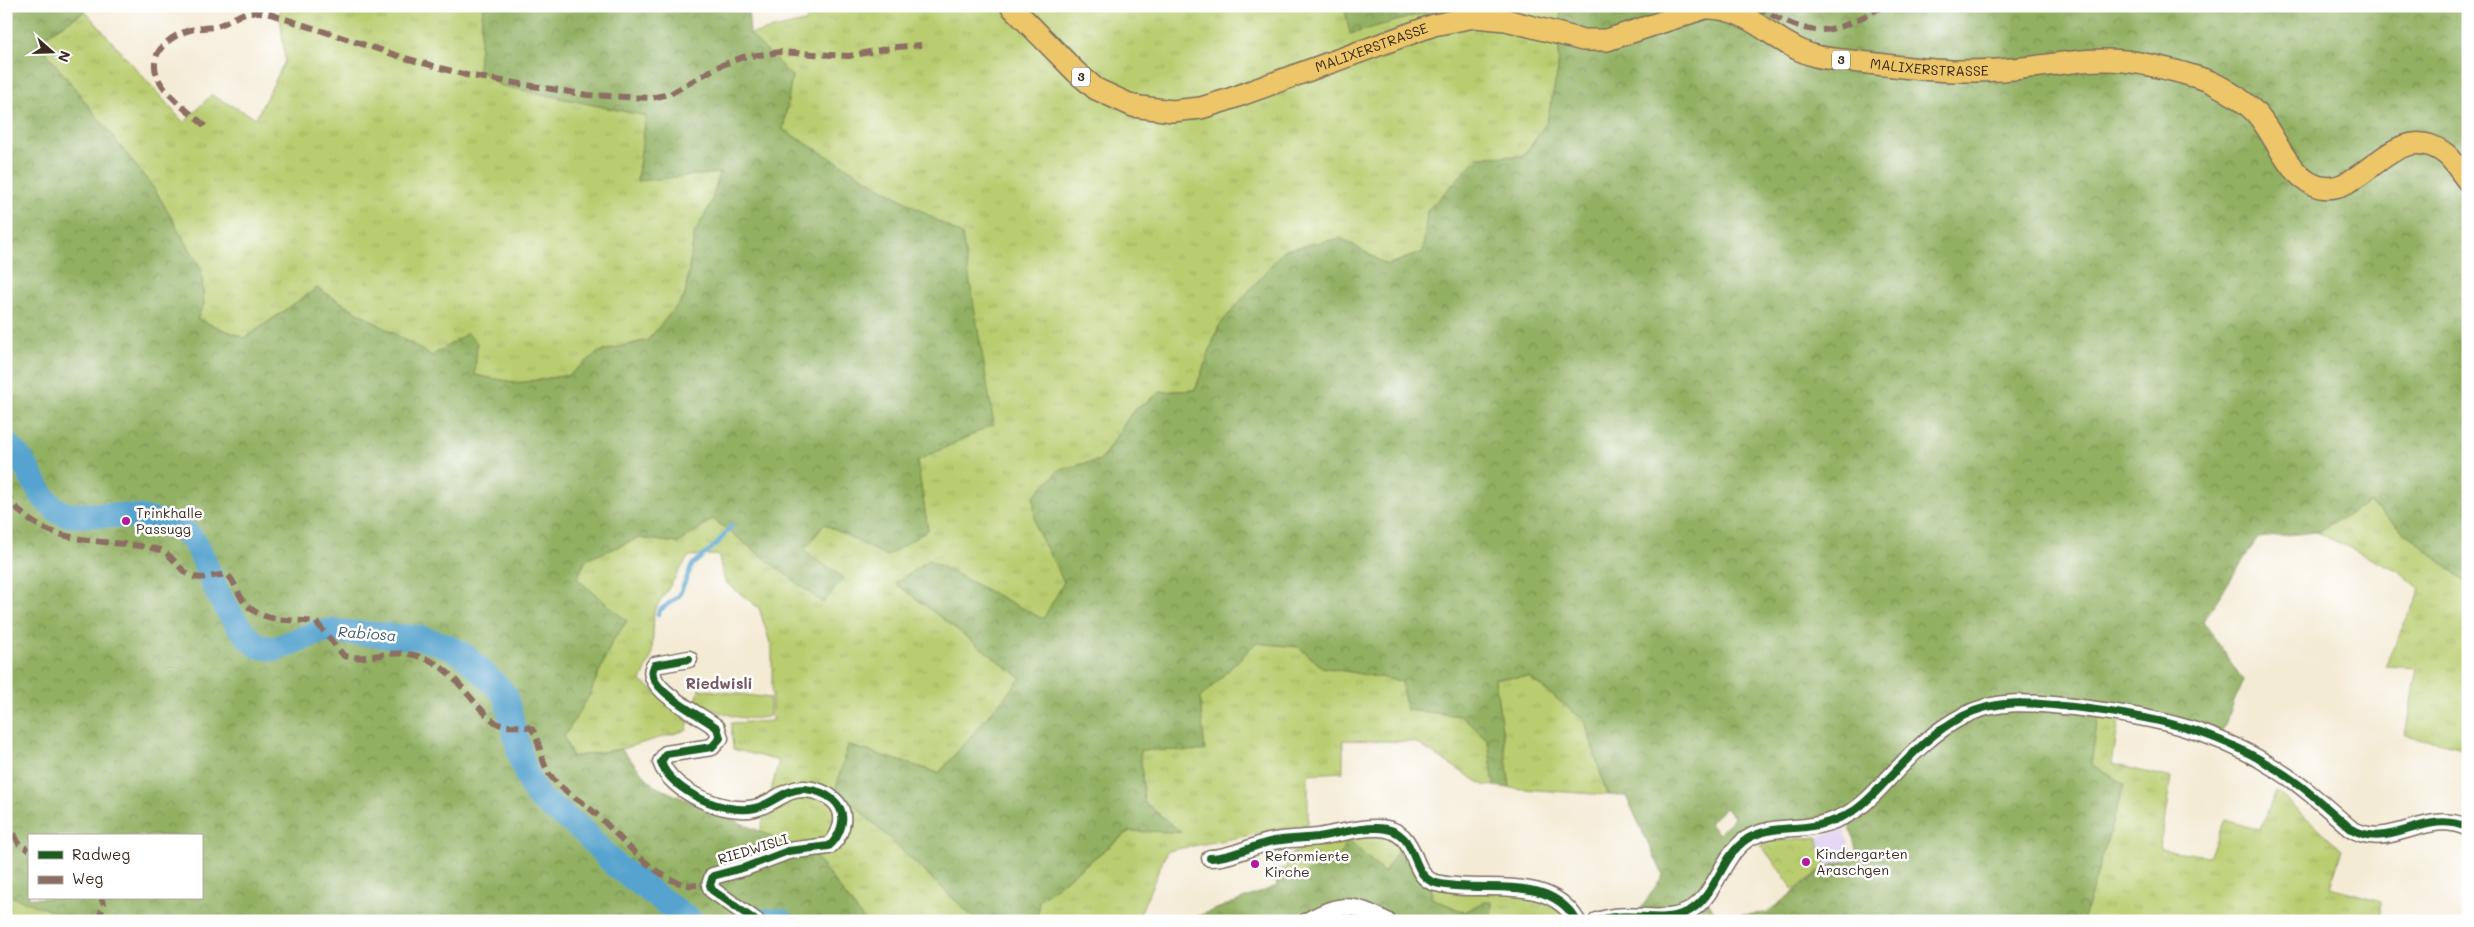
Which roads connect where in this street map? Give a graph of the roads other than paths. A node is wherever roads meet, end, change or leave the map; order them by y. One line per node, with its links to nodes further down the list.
1 (1011, 6): 2 (main road, MALIXERSTRASSE / 3)
2 (2468, 181)
3 (689, 658): 6 (street, RIEDWISLI)
4 (2468, 828): 10 (street)
5 (1210, 858): 9 (street)
6 (756, 921)
7 (1306, 921): 8 (street)
8 (1387, 921)
9 (1577, 921)
10 (1597, 921)

